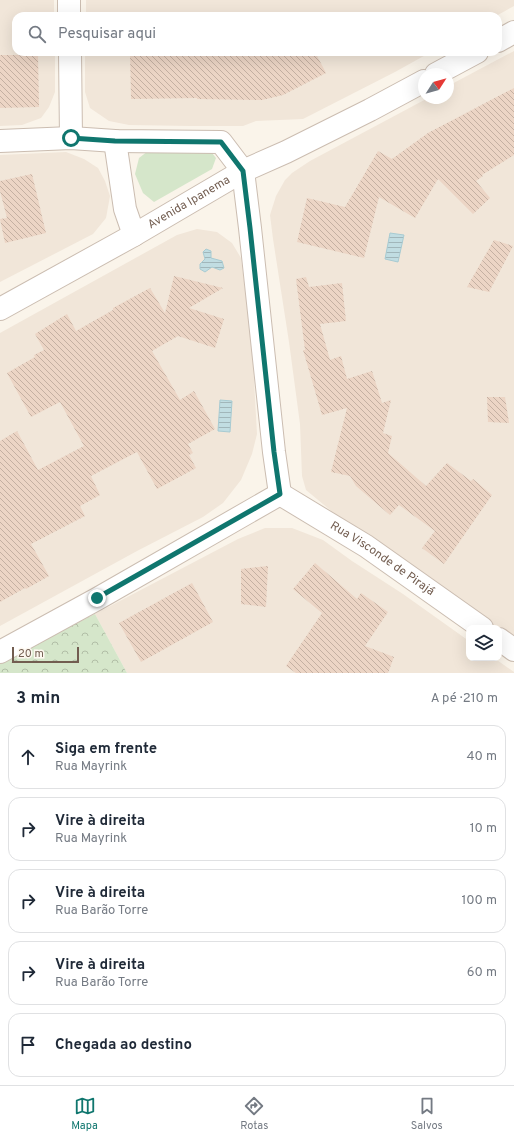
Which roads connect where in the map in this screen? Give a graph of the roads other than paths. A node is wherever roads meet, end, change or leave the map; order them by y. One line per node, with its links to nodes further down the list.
1 (69, 0): 2 (street)
2 (69, 12)
3 (514, 32): 4 (street)
4 (502, 39)
5 (70, 56): 9 (street)
6 (470, 56): 7 (street)
7 (447, 68)
8 (418, 84): 12 (street, Avenida Ipanema)
9 (71, 138): 10 (street); 11 (street)
10 (0, 141)
11 (115, 141): 12 (street); 13 (street)
12 (243, 171): 13 (street, Avenida Ipanema); 15 (street)
13 (134, 235): 14 (street, Avenida Ipanema)
14 (0, 309)
15 (280, 494): 16 (street, Rua Visconde de Pirajá); 19 (street)
16 (478, 625)
17 (502, 642): 18 (street)
18 (514, 650)
19 (0, 652)

